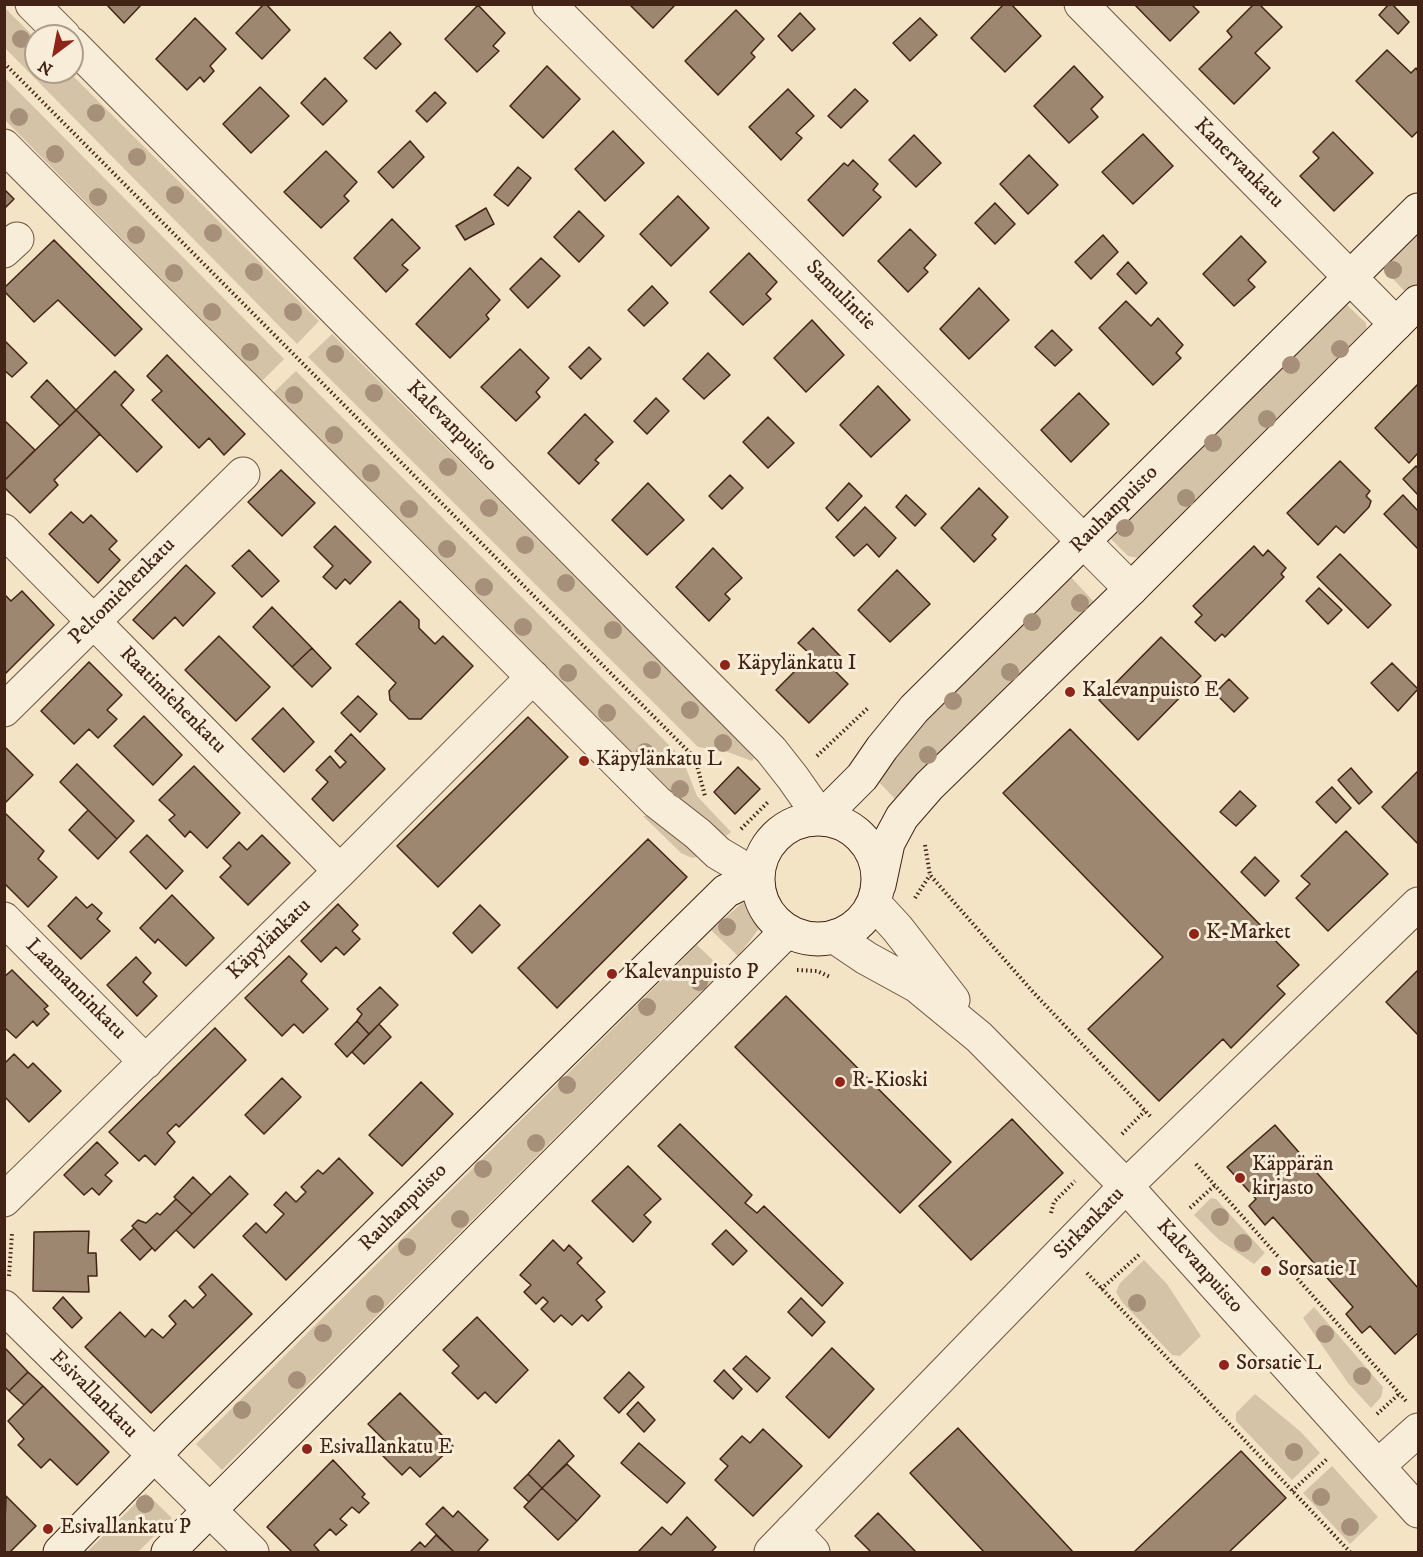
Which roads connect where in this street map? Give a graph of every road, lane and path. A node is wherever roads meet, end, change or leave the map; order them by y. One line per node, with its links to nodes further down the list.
1 (32, 4): 4 (street)
2 (549, 4): 13 (street, Samulintie)
3 (1081, 4): 9 (street, Kanervankatu)
4 (52, 24)
5 (84, 56): 20 (street, Kalevanpuisto)
6 (4, 63): 18 (path)
7 (4, 146): 16 (street)
8 (1419, 210): 9 (street, Rauhanpuisto)
9 (1350, 277): 10 (street, Kanervankatu); 13 (street, Rauhanpuisto)
10 (1407, 313): 14 (street)
11 (243, 474): 15 (street, Peltomiehenkatu)
12 (4, 531): 15 (street, Raatimiehenkatu)
13 (1084, 540): 14 (street, Samulintie); 20 (street, Rauhanpuisto)
14 (1131, 588): 19 (street)
15 (93, 621): 17 (street, Peltomiehenkatu); 21 (street, Raatimiehenkatu)
16 (533, 677): 21 (street, Käpylänkatu); 22 (street)
17 (4, 710)
18 (706, 798)
19 (902, 817): 23 (street); 30 (path)
20 (821, 818): 22 (street); 23 (street)
21 (340, 871): 29 (street, Käpylänkatu)
22 (757, 876): 26 (street); 38 (street, Rauhanpuisto)
23 (876, 894): 27 (street); 28 (street, Kalevanpuisto)
24 (1419, 904): 31 (street, Sirkankatu)
25 (4, 919): 29 (street, Laamanninkatu)
26 (787, 931): 27 (street); 40 (street)
27 (835, 937): 28 (street, Kalevanpuisto)
28 (972, 1030): 32 (street, Kalevanpuisto)
29 (146, 1062): 34 (street, Käpylänkatu)
30 (1145, 1111): 31 (path); 32 (path)
31 (1174, 1140): 33 (street, Sirkankatu); 37 (path)
32 (1099, 1158): 33 (street, Kalevanpuisto); 35 (path)
33 (1126, 1186): 35 (street, Sirkankatu); 39 (street, Kalevanpuisto)
34 (9, 1212): 36 (path)
35 (1068, 1246): 42 (street, Sirkankatu); 46 (path)
36 (7, 1295): 38 (street, Esivallankatu)
37 (1415, 1419): 39 (street)
38 (154, 1455): 40 (street, Esivallankatu); 43 (street, Rauhanpuisto)
39 (1378, 1466): 41 (street, Kalevanpuisto)
40 (210, 1511): 44 (street); 45 (street, Esivallankatu)
41 (1419, 1511)
42 (792, 1545)
43 (60, 1552)
44 (168, 1552)
45 (252, 1552)
46 (1350, 1552)

